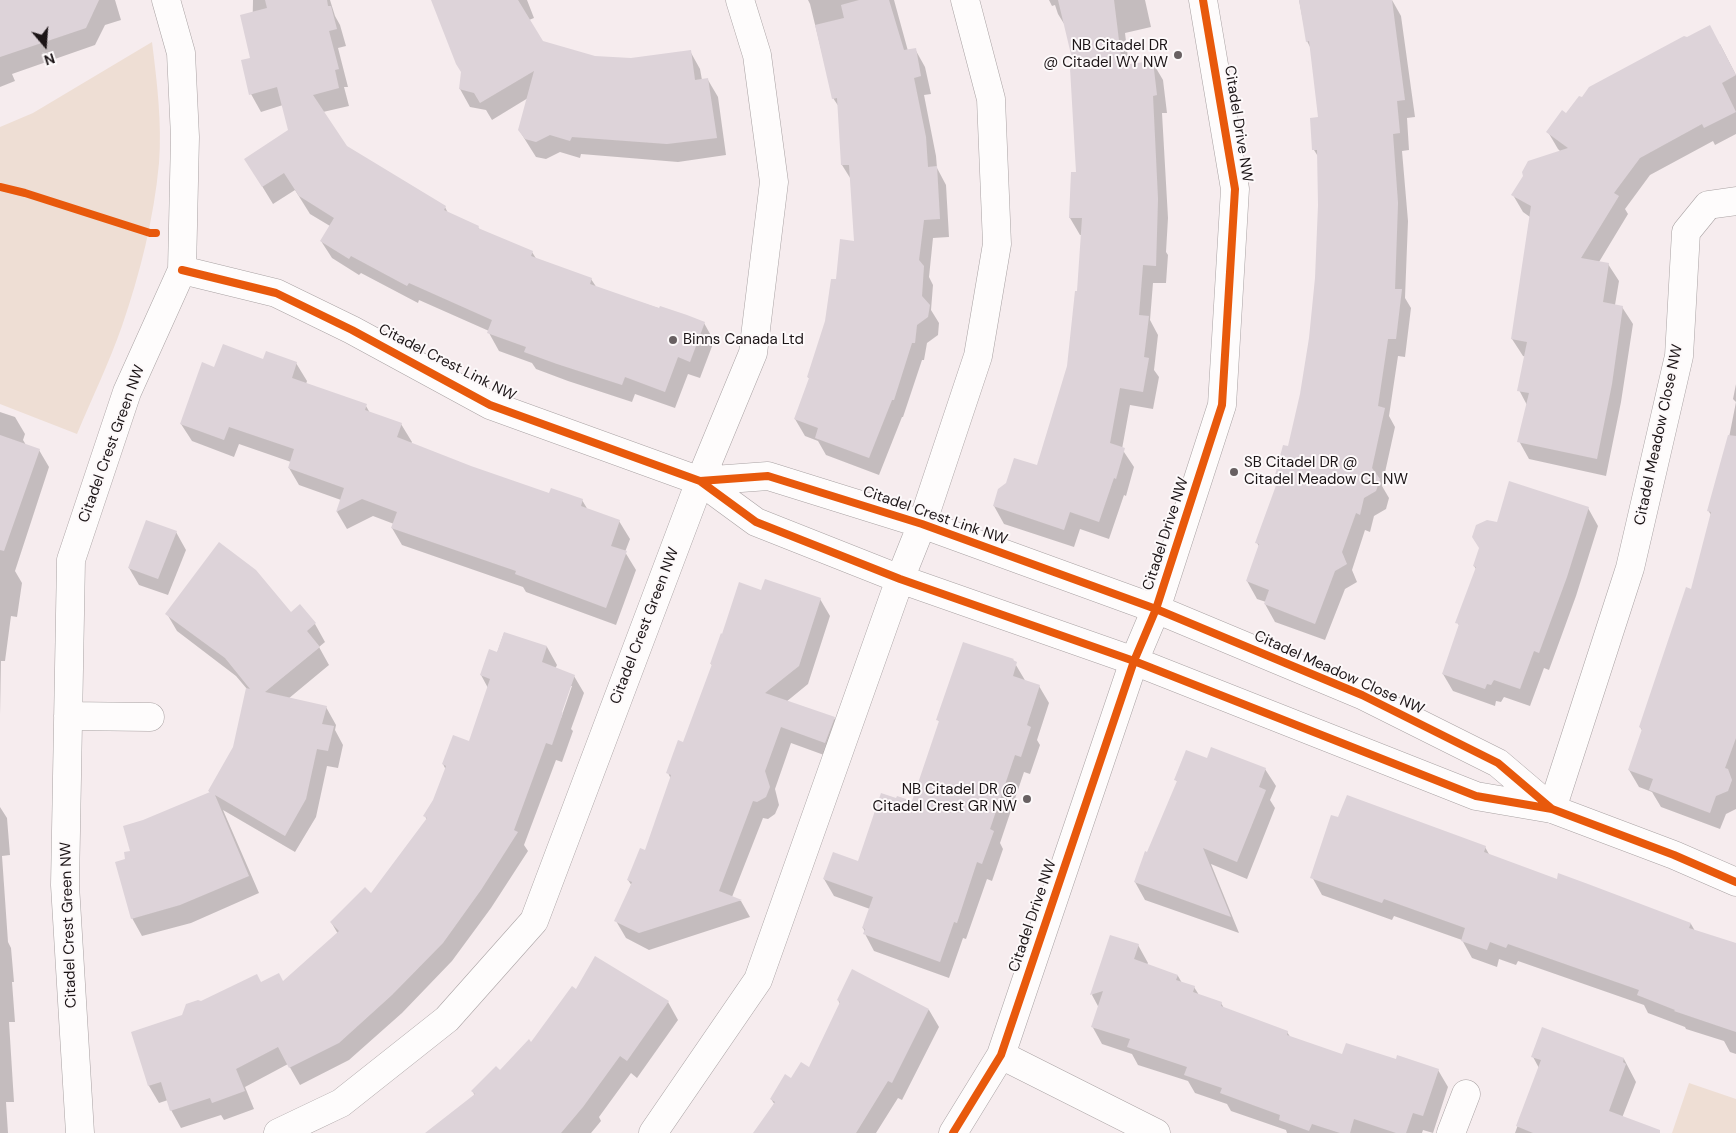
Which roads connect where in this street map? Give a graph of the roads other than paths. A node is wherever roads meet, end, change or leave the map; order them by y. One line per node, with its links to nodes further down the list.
1 (166, 0): 6 (street, Citadel Crest Green NW)
2 (740, 0): 7 (street, Citadel Crest Green NW)
3 (965, 0): 8 (street)
4 (1203, 0): 10 (street, Citadel Drive NW)
5 (1736, 201): 14 (street, Citadel Meadow Close NW)
6 (182, 270): 7 (street, Citadel Crest Link NW); 12 (street, Citadel Crest Green NW)
7 (700, 481): 8 (street, Citadel Crest Link NW); 9 (street, Citadel Crest Link NW); 19 (street, Citadel Crest Green NW)
8 (922, 524): 9 (street); 10 (street, Citadel Crest Link NW)
9 (900, 579): 11 (street, Citadel Crest Link NW); 20 (street)
10 (1156, 609): 11 (street, Citadel Drive NW); 14 (street, Citadel Meadow Close NW)
11 (1134, 661): 14 (street, Citadel Meadow Close NW); 16 (street, Citadel Drive NW)
12 (68, 716): 13 (street); 18 (street, Citadel Crest Green NW)
13 (150, 717)
14 (1552, 809): 15 (street, Citadel Meadow Close NW)
15 (1736, 882)
16 (1001, 1055): 21 (street, Citadel Drive NW); 22 (street)
17 (1466, 1094): 23 (street)
18 (80, 1133)
19 (278, 1133)
20 (653, 1133)
21 (953, 1133)
22 (1156, 1133)
23 (1450, 1133)

